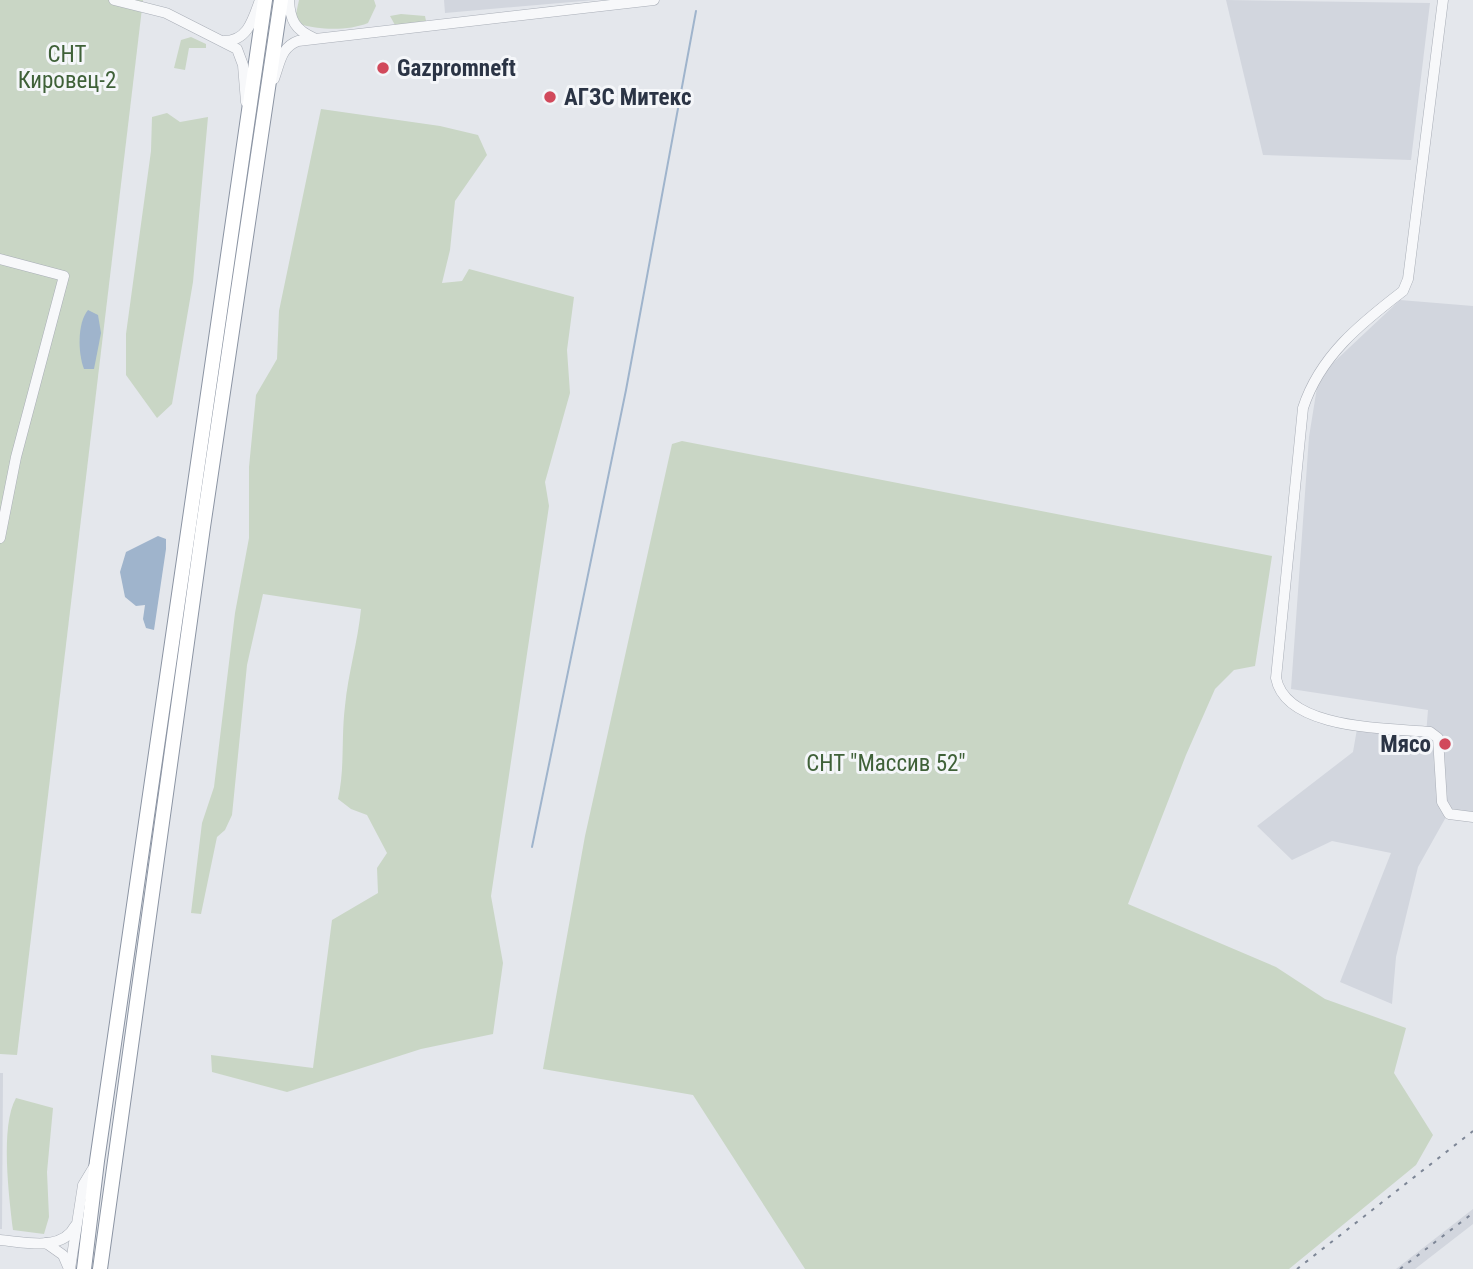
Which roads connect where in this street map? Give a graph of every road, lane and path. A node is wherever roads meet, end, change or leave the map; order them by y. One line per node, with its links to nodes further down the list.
1 (114, 0): 8 (street)
2 (262, 0): 8 (street); 10 (highway)
3 (281, 0): 9 (highway)
4 (289, 0): 7 (street)
5 (654, 0): 7 (street)
6 (1443, 0): 13 (street)
7 (314, 38): 9 (street)
8 (220, 41): 10 (street)
9 (265, 108): 20 (highway)
10 (247, 119): 14 (highway)
11 (0, 259): 12 (street)
12 (0, 538)
13 (1473, 817)
14 (97, 1161): 15 (street); 19 (highway)
15 (77, 1222): 17 (street); 18 (street)
16 (0, 1240): 17 (street)
17 (45, 1243): 18 (street)
18 (70, 1269)
19 (84, 1269)
20 (100, 1269)

